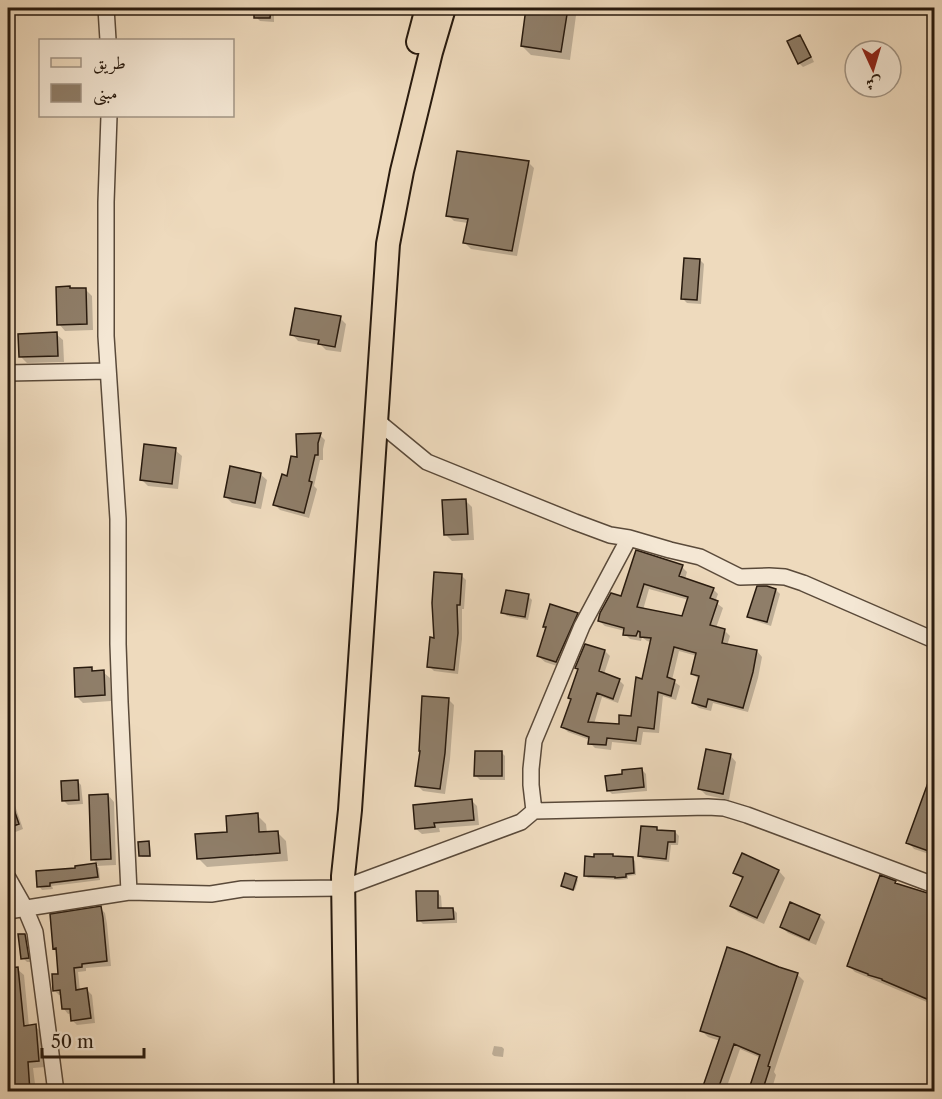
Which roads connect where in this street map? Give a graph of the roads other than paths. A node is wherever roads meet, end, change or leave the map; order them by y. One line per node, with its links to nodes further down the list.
1 (106, 8): 4 (street)
2 (427, 8): 6 (main road)
3 (444, 8): 6 (main road)
4 (108, 39)
5 (109, 117): 7 (street)
6 (402, 171): 9 (main road)
7 (108, 371): 8 (street); 16 (street)
8 (8, 373)
9 (376, 420): 10 (street); 15 (main road)
10 (629, 538): 11 (street); 12 (street)
11 (934, 640)
12 (534, 812): 14 (street); 15 (street)
13 (8, 878): 17 (street)
14 (934, 885)
15 (343, 888): 16 (street); 20 (main road)
16 (129, 892): 17 (street)
17 (25, 908): 18 (street); 19 (street)
18 (8, 911)
19 (56, 1092)
20 (346, 1092)

